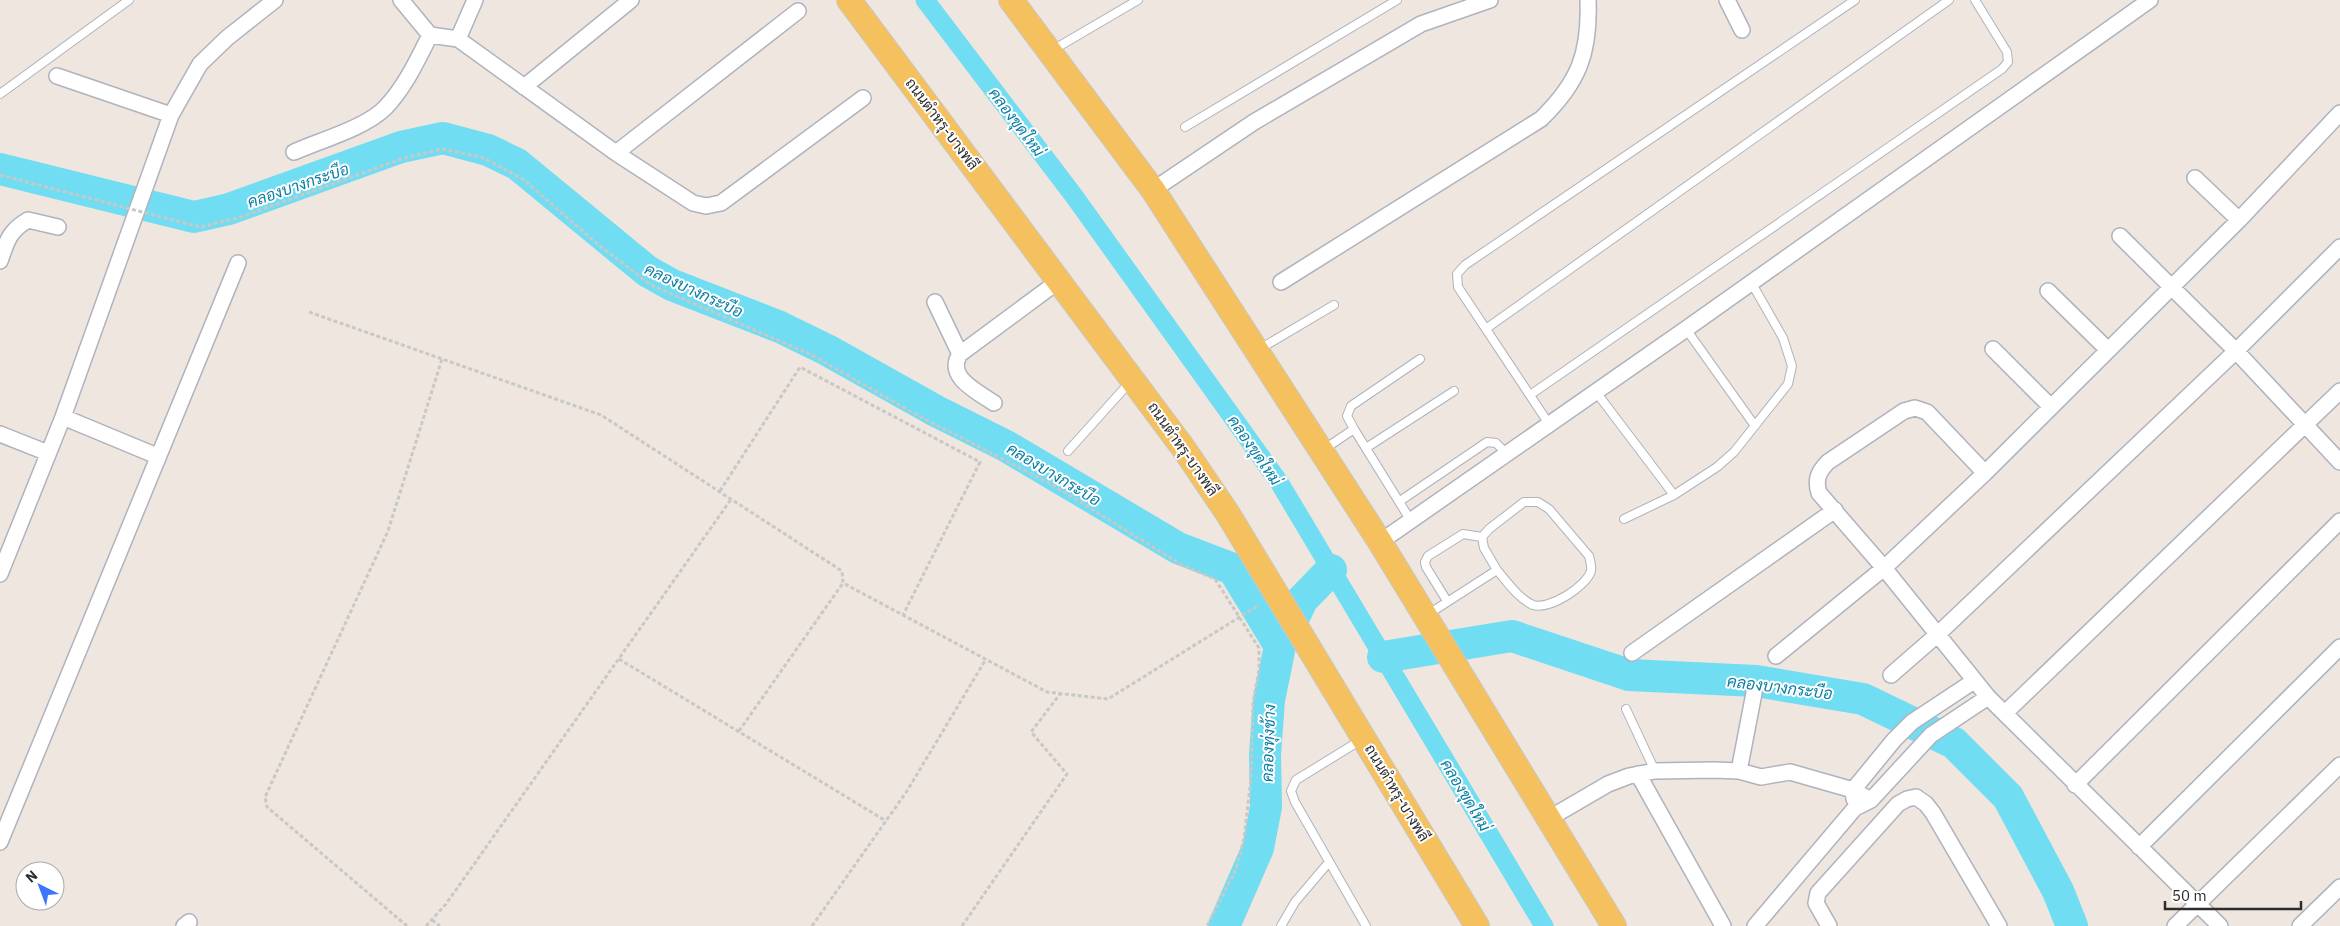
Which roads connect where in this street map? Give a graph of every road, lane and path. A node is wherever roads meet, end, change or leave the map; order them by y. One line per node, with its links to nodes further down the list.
1 (129, 0): 24 (lane)
2 (275, 0): 27 (street)
3 (401, 0): 19 (street)
4 (475, 0): 20 (street)
5 (631, 0): 23 (street)
6 (849, 0): 40 (main road, ถนนตำหรุ-บางพลี)
7 (1011, 0): 21 (main road)
8 (1138, 0): 21 (lane)
9 (1397, 0): 28 (lane)
10 (1490, 0): 33 (street)
11 (1588, 0): 41 (street)
12 (1727, 0): 18 (street)
13 (1855, 0): 48 (lane)
14 (1949, 0): 48 (lane)
15 (1974, 0): 61 (lane)
16 (2150, 0): 42 (street)
17 (798, 11): 30 (street)
18 (1742, 30)
19 (430, 35): 20 (street); 29 (street)
20 (458, 39): 23 (street)
21 (1049, 52): 33 (main road)
22 (57, 76): 27 (street)
23 (524, 87): 30 (street)
24 (0, 94)
25 (863, 98): 30 (street)
26 (2340, 113): 34 (street)
27 (171, 115): 64 (street)
28 (1185, 127)
29 (294, 152)
30 (616, 153)
31 (0, 174): 132 (path, bridge)
32 (2195, 178): 34 (street)
33 (1153, 190): 52 (main road)
34 (2239, 220): 43 (street)
35 (58, 227): 38 (street)
36 (2120, 236): 43 (street)
37 (2340, 247): 53 (street)
38 (0, 261)
39 (238, 263): 75 (street)
40 (1060, 280): 54 (street); 57 (main road, ถนนตำหรุ-บางพลี)
41 (1281, 282)
42 (1751, 282): 49 (street); 66 (lane)
43 (2171, 286): 51 (street); 53 (street)
44 (2048, 291): 51 (street)
45 (935, 302): 54 (street)
46 (1334, 305): 52 (lane)
47 (309, 312): 55 (path)
48 (1487, 328): 61 (lane)
49 (1686, 329): 60 (street); 66 (lane)
50 (1993, 349): 63 (street)
51 (2108, 350): 63 (street)
52 (1256, 351): 72 (main road)
53 (2236, 351): 67 (street); 96 (street)
54 (960, 354): 62 (street)
55 (442, 359): 78 (path); 127 (path)
56 (1420, 360): 68 (lane)
57 (1133, 379): 71 (lane); 92 (main road, ถนนตำหรุ-บางพลี)
58 (1454, 390): 70 (lane)
59 (2340, 391): 67 (street)
60 (1596, 392): 65 (street); 79 (lane)
61 (1530, 395): 65 (lane)
62 (994, 403)
63 (2051, 407): 77 (street)
64 (63, 417): 73 (street); 75 (street)
65 (1549, 424): 74 (street)
66 (1755, 426): 79 (lane)
67 (2305, 426): 76 (street); 108 (street)
68 (1354, 429): 70 (lane); 72 (lane)
69 (0, 434): 73 (street)
70 (1366, 448): 81 (lane)
71 (1068, 451)
72 (1322, 451): 87 (main road)
73 (48, 453): 90 (street)
74 (1507, 454): 81 (lane); 84 (street)
75 (157, 456): 121 (street)
76 (2340, 462)
77 (1985, 473): 82 (street); 88 (street)
78 (720, 490): 80 (path); 94 (path)
79 (1674, 496): 83 (lane)
80 (732, 498): 91 (path); 100 (path)
81 (1400, 501): 84 (lane)
82 (1835, 510): 88 (street); 98 (street)
83 (1624, 519)
84 (1411, 520): 87 (street)
85 (2340, 521): 115 (street)
86 (1482, 537): 89 (lane); 89 (lane); 93 (lane)
87 (1380, 542): 95 (main road)
88 (1884, 568): 96 (street); 99 (street)
89 (1497, 570): 93 (lane)
90 (0, 574)
91 (843, 583): 94 (path); 109 (path)
92 (1276, 594): 105 (path); 110 (main road, ถนนตำหรุ-บางพลี)
93 (1447, 601): 95 (lane)
94 (903, 615): 101 (path)
95 (1426, 616): 119 (main road)
96 (1938, 634): 102 (street); 103 (street)
97 (2340, 647): 122 (street)
98 (1632, 653)
99 (1776, 656)
100 (619, 658): 109 (path); 126 (path)
101 (986, 660): 105 (path); 120 (path)
102 (1891, 674)
103 (1974, 681): 106 (street); 116 (street)
104 (1754, 693): 113 (street)
105 (1061, 694): 131 (path)
106 (1988, 697): 108 (street); 117 (street)
107 (1626, 709): 112 (lane)
108 (2005, 712): 115 (street)
109 (739, 731): 120 (path)
110 (1364, 738): 123 (lane); 135 (main road, ถนนตำหรุ-บางพลี)
111 (2340, 765): 125 (street)
112 (1655, 771): 113 (street); 114 (street)
113 (1739, 771): 116 (street)
114 (1638, 774): 119 (street); 137 (street)
115 (2075, 785): 122 (street)
116 (1853, 790): 117 (street); 118 (street)
117 (1871, 800): 118 (street)
118 (1855, 808): 138 (street)
119 (1548, 819): 136 (main road)
120 (886, 821): 130 (path)
121 (0, 842)
122 (2138, 847): 125 (street)
123 (1329, 862): 133 (lane); 134 (lane)
124 (2340, 887): 143 (street)
125 (2197, 904): 141 (street); 142 (street)
126 (432, 920): 128 (path); 129 (path)
127 (407, 926)
128 (426, 926)
129 (440, 926)
130 (812, 926)
131 (962, 926)
132 (1207, 926)
133 (1281, 926)
134 (1366, 926)
135 (1477, 926)
136 (1614, 926)
137 (1723, 926)
138 (1755, 926)
139 (1829, 926): 140 (street)
140 (1999, 926)
141 (2175, 926)
142 (2220, 926)
143 (2300, 926)

